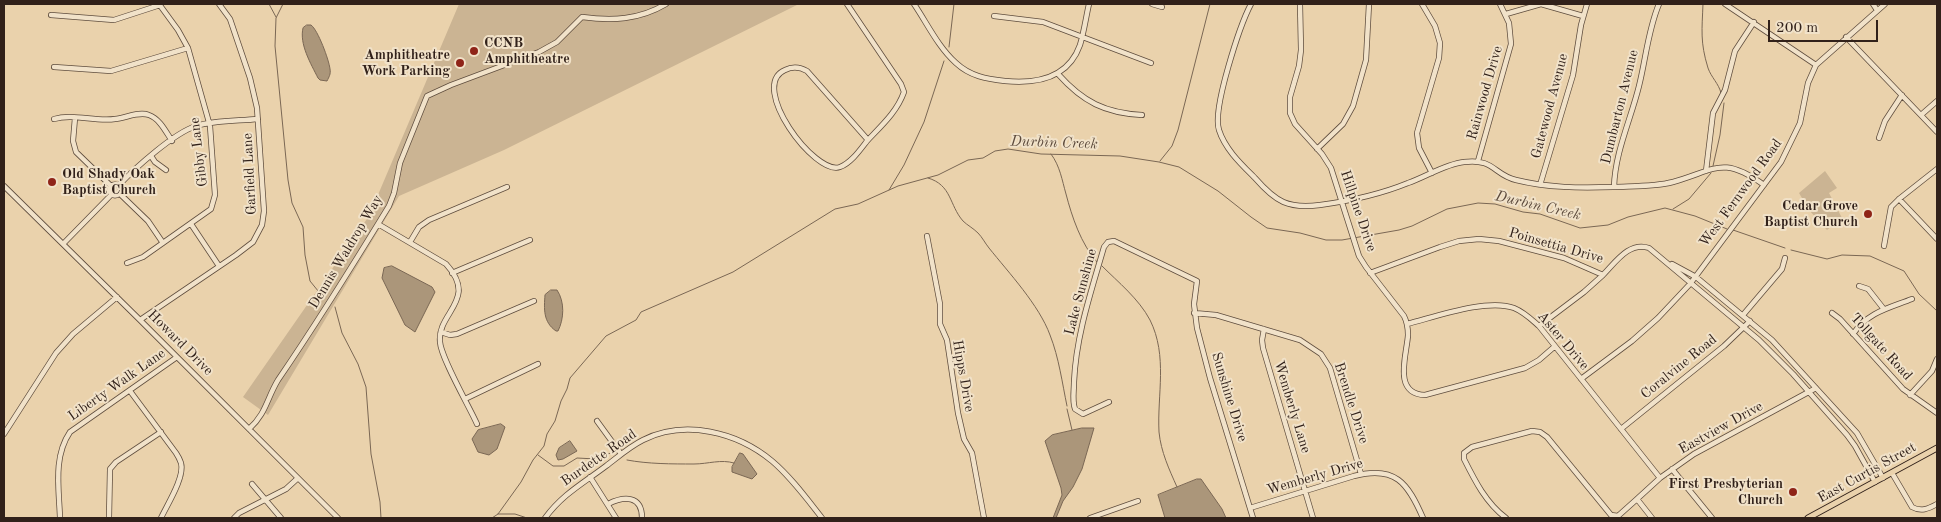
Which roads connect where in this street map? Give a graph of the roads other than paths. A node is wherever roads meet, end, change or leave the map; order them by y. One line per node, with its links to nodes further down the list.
1 (159, 4): 21 (street); 27 (street, Gibby Lane)
2 (219, 4): 38 (street, Garfield Lane)
3 (666, 4): 63 (street, Dennis Waldrop Way)
4 (847, 4): 42 (street)
5 (914, 4): 31 (street)
6 (1089, 4): 25 (street)
7 (1152, 4): 18 (street)
8 (1250, 4): 61 (street)
9 (1300, 4): 44 (street, Hillpine Drive)
10 (1369, 4): 44 (street)
11 (1422, 4): 50 (street)
12 (1500, 4): 20 (street, Rainwood Drive)
13 (1587, 4): 23 (street, Gatewood Avenue)
14 (1659, 4): 57 (street, Dumbarton Avenue)
15 (1725, 4): 24 (street)
16 (1873, 4): 19 (street)
17 (1885, 4): 19 (street, West Fernwood Road)
18 (1162, 7)
19 (1877, 10): 26 (street, West Fernwood Road)
20 (1506, 14): 23 (street); 46 (street, Rainwood Drive)
21 (51, 15)
22 (994, 16): 25 (street)
23 (1583, 16): 51 (street, Gatewood Avenue)
24 (1754, 22): 29 (street); 49 (street)
25 (1081, 36): 28 (street); 31 (street)
26 (1846, 37): 29 (street, West Fernwood Road); 32 (street)
27 (188, 48): 30 (street); 39 (street, Gibby Lane)
28 (1151, 63)
29 (1816, 65): 52 (street, West Fernwood Road)
30 (54, 67)
31 (1058, 74): 34 (street)
32 (1902, 95): 35 (street); 41 (street)
33 (1937, 101): 35 (street)
34 (1142, 114)
35 (1921, 115): 40 (street)
36 (75, 118): 37 (street); 43 (street); 54 (street)
37 (54, 119)
38 (258, 119): 39 (street); 74 (street, Garfield Lane)
39 (210, 124): 43 (street); 62 (street, Gibby Lane)
40 (1937, 132)
41 (1880, 138)
42 (868, 140): 42 (street)
43 (172, 141): 45 (street)
44 (1317, 149): 61 (street, Hillpine Drive)
45 (151, 156): 48 (street); 55 (street)
46 (1478, 161): 50 (street); 51 (street)
47 (1937, 169): 60 (street)
48 (166, 170)
49 (1706, 171): 52 (street); 57 (street)
50 (1432, 173): 61 (street)
51 (1540, 185): 57 (street)
52 (1764, 185): 78 (street, West Fernwood Road)
53 (4, 186): 69 (street, Howard Drive)
54 (111, 186): 55 (street); 59 (street)
55 (119, 186): 58 (street)
56 (507, 187): 67 (street)
57 (1614, 187)
58 (119, 193): 59 (street); 68 (street)
59 (112, 194): 69 (street)
60 (1899, 198): 65 (street); 70 (street)
61 (1341, 200): 76 (street, Hillpine Drive)
62 (191, 224): 68 (street, Gibby Lane); 74 (street)
63 (378, 224): 67 (street); 111 (street, Dennis Waldrop Way)
64 (926, 236): 144 (street, Hipps Drive)
65 (1937, 239)
66 (530, 240): 75 (street)
67 (410, 242): 75 (street)
68 (162, 243): 73 (street, Gibby Lane)
69 (63, 244): 82 (street, Howard Drive)
70 (1884, 246)
71 (1785, 258): 88 (street)
72 (1666, 260): 77 (street, Poinsettia Drive); 78 (street, Poinsettia Drive); 80 (street, Poinsettia Drive)
73 (127, 263)
74 (219, 266): 89 (street, Garfield Lane)
75 (452, 273): 95 (street)
76 (1370, 273): 77 (street, Poinsettia Drive); 91 (street, Hillpine Drive)
77 (1602, 275): 92 (street)
78 (1696, 276): 80 (street, West Fernwood Road); 88 (street, Poinsettia Drive)
79 (1197, 281): 86 (street, Sunshine Drive); 107 (street, Lake Sunshine)
80 (1690, 284): 93 (street, Poinsettia Drive); 101 (street, West Fernwood Road)
81 (1859, 286): 85 (street)
82 (118, 297): 89 (street, Howard Drive); 114 (street)
83 (1912, 299): 85 (street)
84 (534, 301): 95 (street)
85 (1883, 308): 96 (street)
86 (1194, 313): 94 (street, Brendle Drive); 132 (street, Sunshine Drive)
87 (1832, 314): 96 (street, Tollgate Road)
88 (1743, 315): 90 (street, Poinsettia Drive)
89 (140, 320): 98 (street, Howard Drive)
90 (1750, 321): 93 (street, Coralvine Road); 102 (street, Poinsettia Drive)
91 (1407, 324): 92 (street, Aster Drive); 97 (street)
92 (1539, 326): 97 (street, Aster Drive)
93 (1744, 327): 104 (street, Poinsettia Drive); 112 (street, Coralvine Road)
94 (1264, 330): 119 (street, Brendle Drive); 126 (street, Wemberly Lane)
95 (441, 332): 106 (street)
96 (1853, 334): 105 (street, Tollgate Road)
97 (1554, 347): 101 (street, Aster Drive)
98 (177, 357): 103 (street, Liberty Walk Lane); 111 (street, Howard Drive)
99 (1937, 359): 105 (street)
100 (538, 364): 106 (street)
101 (1581, 379): 112 (street, Aster Drive)
102 (1816, 388): 104 (street, Eastview Drive); 123 (street, Poinsettia Drive)
103 (130, 391): 113 (street); 134 (street, Liberty Walk Lane)
104 (1809, 392): 117 (street, Eastview Drive); 124 (street, Poinsettia Drive)
105 (1910, 395): 108 (street, Tollgate Road)
106 (465, 399): 110 (street)
107 (1109, 402)
108 (1937, 413)
109 (597, 421): 116 (street)
110 (477, 424)
111 (249, 429): 121 (street, Howard Drive)
112 (1621, 429): 122 (street, Aster Drive)
113 (160, 432): 135 (street); 136 (street)
114 (4, 434)
115 (1937, 448): 118 (main road, East Curtis Street)
116 (621, 454): 120 (street, Burdette Road); 143 (street, Burdette Road)
117 (1672, 470): 122 (street, Eastview Drive); 133 (street)
118 (1892, 473): 123 (main road, East Curtis Street); 131 (street)
119 (1361, 474): 126 (street, Wemberly Drive); 148 (street, Wemberly Drive)
120 (590, 477): 130 (street); 140 (street, Burdette Road)
121 (298, 478): 128 (street); 139 (street, Howard Drive)
122 (1660, 478): 127 (street, Eastview Drive)
123 (1883, 478): 124 (main road, East Curtis Street)
124 (1875, 482): 152 (main road, East Curtis Street)
125 (252, 484): 128 (street)
126 (1305, 491): 132 (street, Wemberly Drive); 147 (street, Wemberly Lane)
127 (1637, 499): 149 (street, Eastview Drive); 150 (street)
128 (266, 500): 137 (street); 138 (street)
129 (1138, 501): 145 (street)
130 (608, 504): 141 (street); 142 (street)
131 (1937, 504)
132 (1250, 508): 146 (street, Sunshine Drive)
133 (1711, 516): 151 (street)
134 (60, 518)
135 (109, 518)
136 (161, 518)
137 (234, 518)
138 (281, 518)
139 (338, 518)
140 (545, 518)
141 (616, 518)
142 (642, 518)
143 (822, 518)
144 (984, 518)
145 (1090, 518)
146 (1253, 518)
147 (1313, 518)
148 (1421, 518)
149 (1506, 518)
150 (1652, 518)
151 (1703, 518)
152 (1808, 518)

